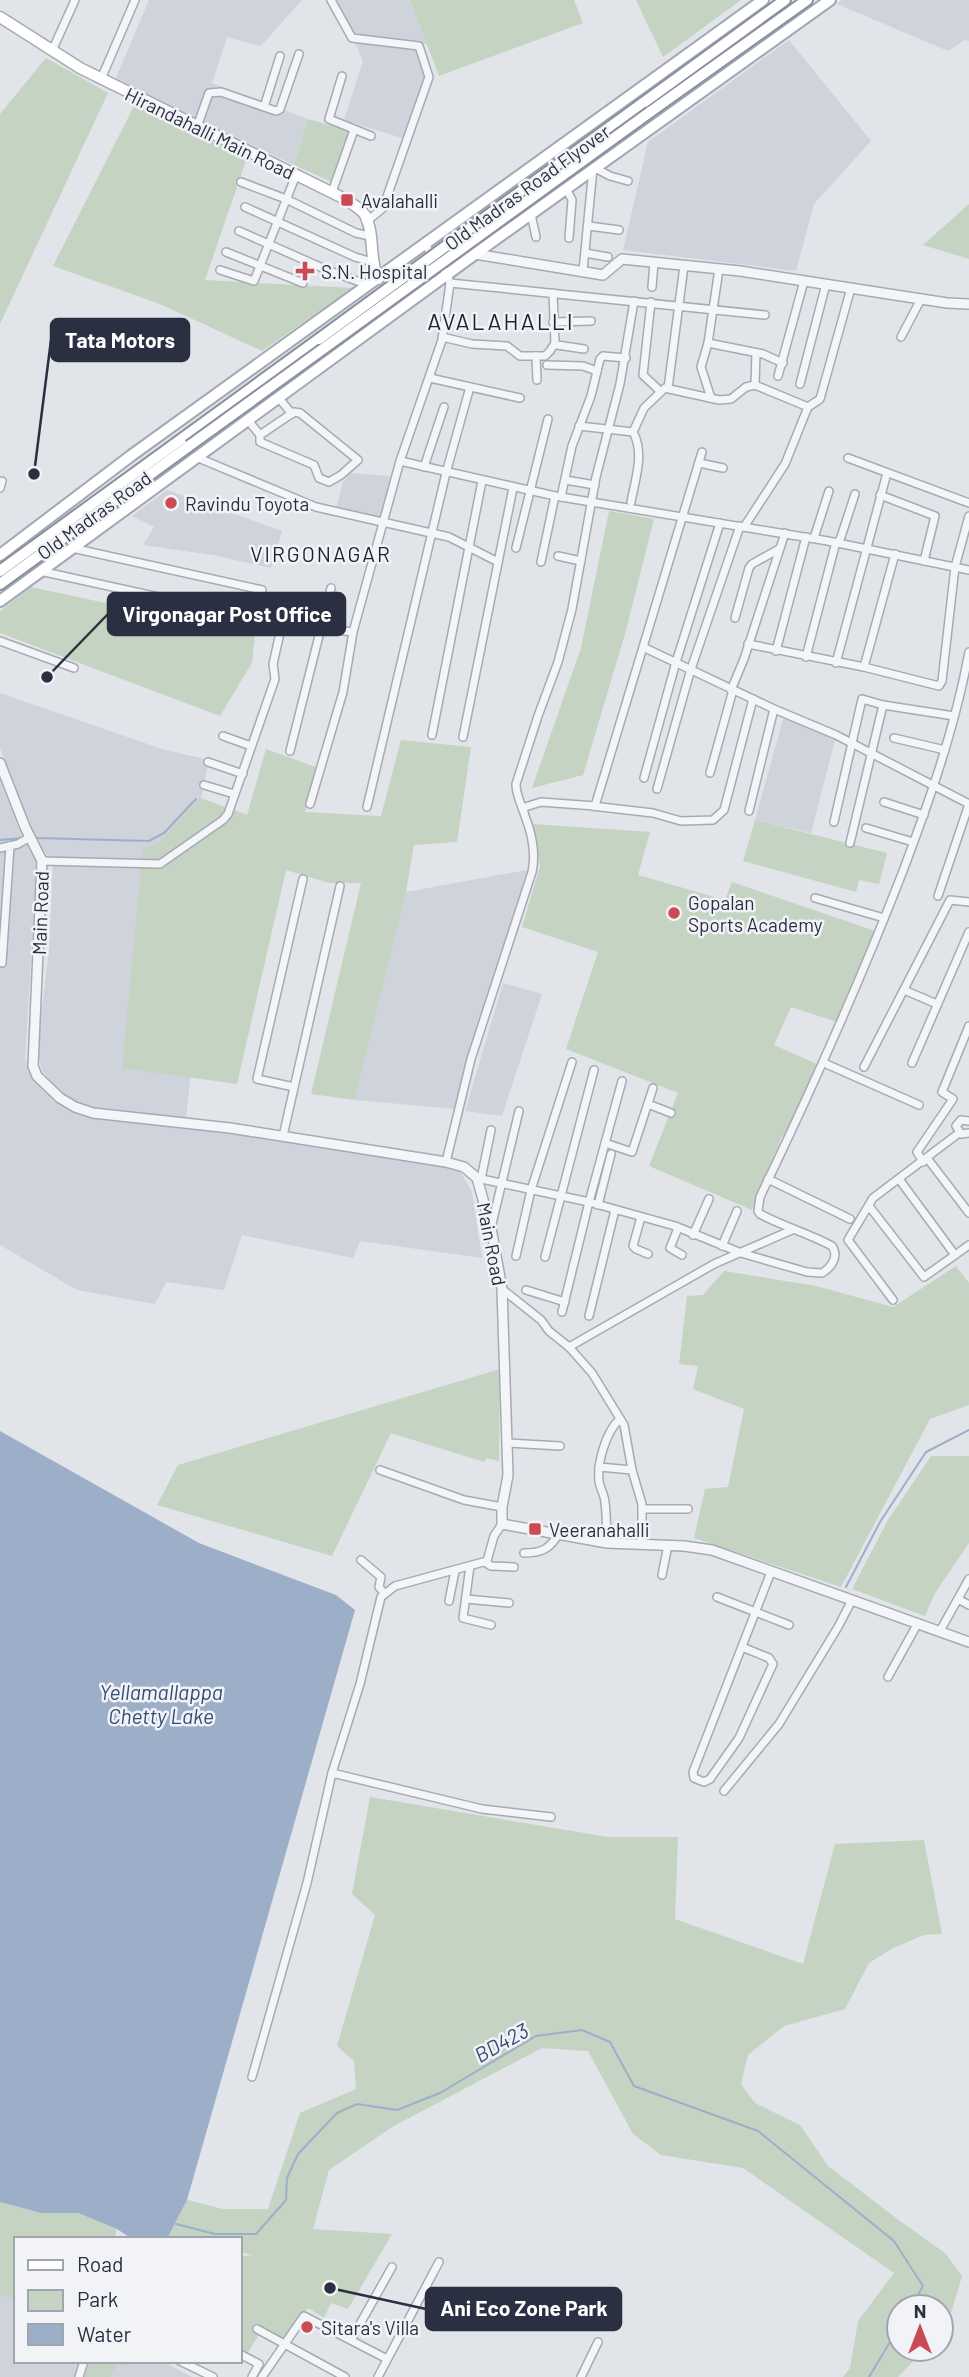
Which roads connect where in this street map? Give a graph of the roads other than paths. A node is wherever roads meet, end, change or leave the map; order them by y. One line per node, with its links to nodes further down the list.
1 (75, 0): 9 (street)
2 (135, 0): 13 (street)
3 (331, 0): 29 (street)
4 (763, 0): 37 (main road)
5 (785, 0): 15 (main road, Old Madras Road Flyover)
6 (807, 0): 15 (main road, Old Madras Road Flyover)
7 (830, 0): 19 (main road)
8 (0, 17): 9 (main road, Hirandahalli Main Road)
9 (52, 51): 13 (main road, Hirandahalli Main Road)
10 (299, 54): 14 (street)
11 (280, 57): 14 (street)
12 (342, 76): 17 (street)
13 (101, 79): 16 (main road, Hirandahalli Main Road)
14 (264, 107): 16 (street)
15 (647, 107): 96 (main road, Old Madras Road Flyover, bridge)
16 (197, 127): 20 (main road, Hirandahalli Main Road)
17 (354, 130): 18 (street); 24 (street)
18 (372, 136)
19 (594, 168): 21 (street); 23 (main road); 30 (street)
20 (296, 175): 24 (main road, Hirandahalli Main Road); 25 (street)
21 (628, 181)
22 (241, 182): 25 (street)
23 (566, 188): 27 (main road); 35 (street)
24 (332, 192): 29 (main road, Hirandahalli Main Road)
25 (286, 200): 28 (street); 33 (street)
26 (245, 207): 28 (street)
27 (531, 214): 34 (street); 40 (main road)
28 (278, 221): 36 (street); 42 (street)
29 (366, 222): 33 (main road, Hirandahalli Main Road)
30 (589, 226): 31 (street); 39 (street)
31 (619, 230)
32 (239, 231): 36 (street)
33 (370, 236): 42 (main road, Hirandahalli Main Road)
34 (536, 237)
35 (569, 238)
36 (269, 244): 44 (street); 51 (street)
37 (425, 245): 49 (street); 51 (main road)
38 (226, 252): 44 (street)
39 (585, 253): 41 (street); 48 (street)
40 (475, 254): 48 (street); 49 (main road)
41 (608, 257)
42 (372, 262): 51 (main road, Hirandahalli Main Road)
43 (654, 262): 45 (street); 48 (street); 54 (street)
44 (260, 265): 47 (street); 52 (street)
45 (684, 266): 46 (street); 61 (street)
46 (719, 269): 50 (street); 62 (street)
47 (220, 270)
48 (583, 271)
49 (449, 279): 56 (street); 66 (street); 84 (main road)
50 (804, 281): 53 (street); 74 (street)
51 (373, 282): 117 (main road)
52 (303, 283)
53 (826, 284): 55 (street); 80 (street)
54 (652, 288)
55 (851, 288): 57 (street); 88 (street)
56 (553, 293): 58 (street); 65 (street)
57 (920, 299): 60 (street); 67 (street)
58 (634, 301): 59 (street); 73 (street)
59 (651, 302): 61 (street); 83 (street)
60 (969, 304)
61 (680, 305): 62 (street); 83 (street)
62 (713, 310): 63 (street); 69 (street)
63 (765, 315)
64 (591, 321): 65 (street)
65 (553, 322): 68 (street)
66 (442, 337): 72 (street); 78 (street)
67 (901, 337)
68 (555, 343): 70 (street); 72 (street)
69 (708, 343): 71 (street); 86 (street)
70 (584, 349)
71 (756, 353): 74 (street); 81 (street)
72 (536, 356): 79 (street)
73 (626, 358): 76 (street); 93 (street)
74 (783, 363): 77 (street)
75 (547, 365): 76 (street)
76 (597, 371): 92 (street)
77 (778, 376)
78 (430, 378): 82 (street); 99 (street)
79 (537, 380)
80 (800, 384)
81 (755, 385): 86 (street); 88 (street)
82 (470, 387): 85 (street); 103 (street)
83 (664, 390): 86 (street); 94 (street)
84 (278, 397): 89 (street); 90 (main road)
85 (520, 398)
86 (710, 398)
87 (444, 407): 101 (street)
88 (808, 407): 123 (street)
89 (292, 414): 95 (street); 95 (street)
90 (247, 419): 95 (street); 96 (main road)
91 (548, 419): 109 (street)
92 (579, 426): 93 (street); 105 (street)
93 (608, 429): 94 (street); 107 (street)
94 (633, 432): 115 (street)
95 (260, 435)
96 (189, 447): 120 (main road, Old Madras Road Flyover); 121 (street); 129 (main road); 144 (main road, Old Madras Road)
97 (702, 453): 100 (street)
98 (848, 458): 104 (street)
99 (400, 461): 101 (street); 121 (street)
100 (699, 463): 102 (street); 118 (street)
101 (424, 467): 103 (street)
102 (723, 468)
103 (446, 473): 106 (street); 124 (street)
104 (887, 473): 112 (street); 116 (street)
105 (565, 480): 107 (street); 113 (street)
106 (482, 481): 108 (street); 128 (street)
107 (595, 485): 114 (street)
108 (513, 488): 109 (street); 138 (street)
109 (531, 491): 113 (street); 130 (street)
110 (830, 491): 126 (street)
111 (855, 494): 127 (street)
112 (880, 495): 131 (street); 137 (street)
113 (558, 497): 114 (street); 139 (street)
114 (592, 502): 118 (street); 136 (street)
115 (631, 502)
116 (969, 503)
117 (58, 513): 120 (main road); 133 (main road)
118 (683, 517): 122 (street); 154 (street)
119 (968, 522): 140 (street)
120 (66, 523): 143 (main road, Old Madras Road)
121 (383, 523): 124 (street); 151 (street)
122 (720, 523): 123 (street); 158 (street)
123 (742, 526): 125 (street); 162 (street)
124 (432, 532): 128 (street); 190 (street)
125 (785, 533): 126 (street); 132 (street)
126 (810, 538): 127 (street); 155 (street)
127 (838, 543): 131 (street); 157 (street)
128 (469, 545): 138 (street); 168 (street)
129 (71, 548): 142 (main road); 146 (street)
130 (516, 548)
131 (868, 548): 134 (street); 159 (street)
132 (779, 549): 148 (street); 153 (street)
133 (0, 554)
134 (895, 554): 137 (street); 160 (street)
135 (558, 556): 136 (street)
136 (581, 561): 191 (street)
137 (924, 561): 140 (street)
138 (498, 562): 170 (street)
139 (541, 562)
140 (955, 567): 141 (street); 160 (street)
141 (969, 570)
142 (40, 571): 147 (main road); 149 (street)
143 (0, 572)
144 (0, 584)
145 (331, 588): 150 (street)
146 (262, 590)
147 (0, 601)
148 (735, 618)
149 (282, 624): 150 (street); 173 (street)
150 (322, 628): 151 (street); 175 (street)
151 (353, 632): 187 (street)
152 (0, 640): 161 (street)
153 (748, 645): 155 (street); 163 (street)
154 (645, 648): 158 (street); 189 (street)
155 (776, 651): 157 (street)
156 (969, 652): 167 (street)
157 (806, 657): 159 (street)
158 (677, 662): 162 (street); 181 (street)
159 (836, 663): 160 (street)
160 (864, 667)
161 (74, 668)
162 (691, 669): 163 (street); 184 (street)
163 (732, 690): 164 (street); 179 (street)
164 (753, 699): 166 (street); 189 (street)
165 (883, 705): 167 (street); 172 (street); 176 (street)
166 (774, 709): 172 (street); 192 (street)
167 (954, 716): 174 (street)
168 (432, 735)
169 (223, 736): 173 (street)
170 (463, 737)
171 (894, 738): 174 (street)
172 (852, 743): 176 (street); 194 (street)
173 (251, 747): 180 (street)
174 (945, 750): 183 (street)
175 (290, 751)
176 (872, 755): 183 (street); 198 (street)
177 (208, 762): 180 (street)
178 (0, 763): 196 (street, Main Road)
179 (710, 773)
180 (243, 774): 185 (street)
181 (644, 778)
182 (204, 785): 185 (street)
183 (934, 786): 188 (street); 193 (street)
184 (657, 789)
185 (234, 794): 201 (street)
186 (884, 802): 193 (street)
187 (310, 804)
188 (969, 804): 204 (street)
189 (592, 806): 191 (street)
190 (367, 807)
191 (522, 808): 233 (street)
192 (749, 811)
193 (924, 814): 197 (street)
194 (835, 822)
195 (866, 828): 197 (street)
196 (30, 837): 199 (street); 201 (street, Main Road)
197 (913, 842): 207 (street)
198 (850, 843)
199 (10, 846): 200 (street); 209 (street)
200 (0, 848)
201 (42, 861): 229 (street, Main Road)
202 (303, 879): 220 (street)
203 (340, 886): 220 (street)
204 (938, 896)
205 (815, 898): 207 (street)
206 (969, 902): 211 (street)
207 (884, 918): 215 (street)
208 (969, 932): 212 (street)
209 (1, 948): 210 (street)
210 (2, 963)
211 (904, 990): 212 (street); 217 (street)
212 (937, 1004): 216 (street)
213 (969, 1026): 232 (street)
214 (572, 1062): 238 (street)
215 (824, 1063): 223 (street); 235 (street)
216 (912, 1063)
217 (864, 1067)
218 (594, 1070): 239 (street)
219 (622, 1082): 230 (street)
220 (294, 1087): 229 (street)
221 (653, 1088): 222 (street)
222 (648, 1104): 225 (street); 230 (street)
223 (919, 1105)
224 (519, 1111): 237 (street)
225 (671, 1114)
226 (969, 1121): 228 (street)
227 (491, 1130): 234 (street)
228 (966, 1135): 232 (street)
229 (283, 1136): 233 (street, Main Road)
230 (605, 1143): 241 (street)
231 (611, 1154): 242 (street)
232 (925, 1160): 236 (street); 246 (street)
233 (446, 1162): 234 (street, Main Road)
234 (479, 1179): 237 (street); 249 (street, Main Road)
235 (768, 1179): 248 (street); 251 (street)
236 (899, 1179): 243 (street); 258 (street)
237 (501, 1183): 238 (street); 249 (street)
238 (531, 1190): 239 (street); 259 (street)
239 (560, 1196): 241 (street); 260 (street)
240 (709, 1199): 252 (street)
241 (589, 1202): 242 (street); 264 (street)
242 (598, 1205): 244 (street)
243 (869, 1206): 258 (street); 263 (street)
244 (615, 1210): 247 (street); 266 (street)
245 (737, 1211): 254 (street)
246 (969, 1213)
247 (641, 1217): 250 (street); 256 (street)
248 (850, 1219)
249 (491, 1228): 261 (street, Main Road)
250 (678, 1228): 252 (street); 257 (street)
251 (793, 1230): 255 (street); 255 (street)
252 (693, 1235): 254 (street)
253 (969, 1245): 258 (street)
254 (722, 1246): 255 (street)
255 (741, 1253): 267 (street)
256 (649, 1254)
257 (682, 1255)
258 (955, 1255)
259 (516, 1256)
260 (545, 1257)
261 (502, 1289): 267 (street); 269 (street, Main Road)
262 (526, 1290): 264 (street)
263 (893, 1300)
264 (565, 1301): 265 (street)
265 (562, 1312)
266 (589, 1316)
267 (569, 1346): 268 (street)
268 (620, 1419): 271 (street); 272 (street)
269 (508, 1443): 270 (street); 274 (street, Main Road)
270 (560, 1446)
271 (599, 1467): 272 (street); 279 (street)
272 (632, 1470): 275 (street)
273 (380, 1471): 274 (street)
274 (502, 1507): 277 (street, Main Road)
275 (642, 1509): 276 (street); 280 (street)
276 (688, 1509)
277 (502, 1524): 278 (street); 284 (street)
278 (559, 1533): 279 (street); 282 (street)
279 (607, 1543): 280 (street)
280 (642, 1544): 281 (street)
281 (668, 1545): 288 (street); 289 (street)
282 (524, 1553)
283 (361, 1560): 291 (street)
284 (485, 1562): 285 (street); 286 (street)
285 (470, 1566): 287 (street); 293 (street)
286 (514, 1567)
287 (455, 1571): 291 (street); 296 (street)
288 (771, 1572): 295 (street); 299 (street)
289 (662, 1575)
290 (969, 1579): 294 (street)
291 (384, 1593): 307 (street)
292 (717, 1597): 299 (street)
293 (466, 1599): 297 (street); 301 (street)
294 (958, 1599): 298 (street); 303 (street)
295 (852, 1600): 300 (street); 308 (street)
296 (449, 1601)
297 (509, 1603)
298 (969, 1605)
299 (755, 1612): 302 (street); 305 (street)
300 (918, 1623): 303 (street); 306 (street)
301 (491, 1625)
302 (789, 1625)
303 (940, 1631): 304 (street)
304 (969, 1642)
305 (742, 1647): 305 (street)
306 (888, 1677)
307 (332, 1773): 309 (street); 310 (street)
308 (724, 1791)
309 (551, 1817)
310 (252, 2077)
311 (439, 2262): 318 (street)
312 (392, 2267): 314 (street)
313 (257, 2329): 316 (street)
314 (351, 2340): 316 (street); 318 (street)
315 (598, 2342): 325 (street)
316 (284, 2344): 322 (street); 323 (street)
317 (242, 2355): 321 (street)
318 (387, 2359): 324 (street)
319 (184, 2363): 320 (street)
320 (213, 2377)
321 (252, 2377)
322 (262, 2377)
323 (345, 2377)
324 (378, 2377)
325 (581, 2377)

